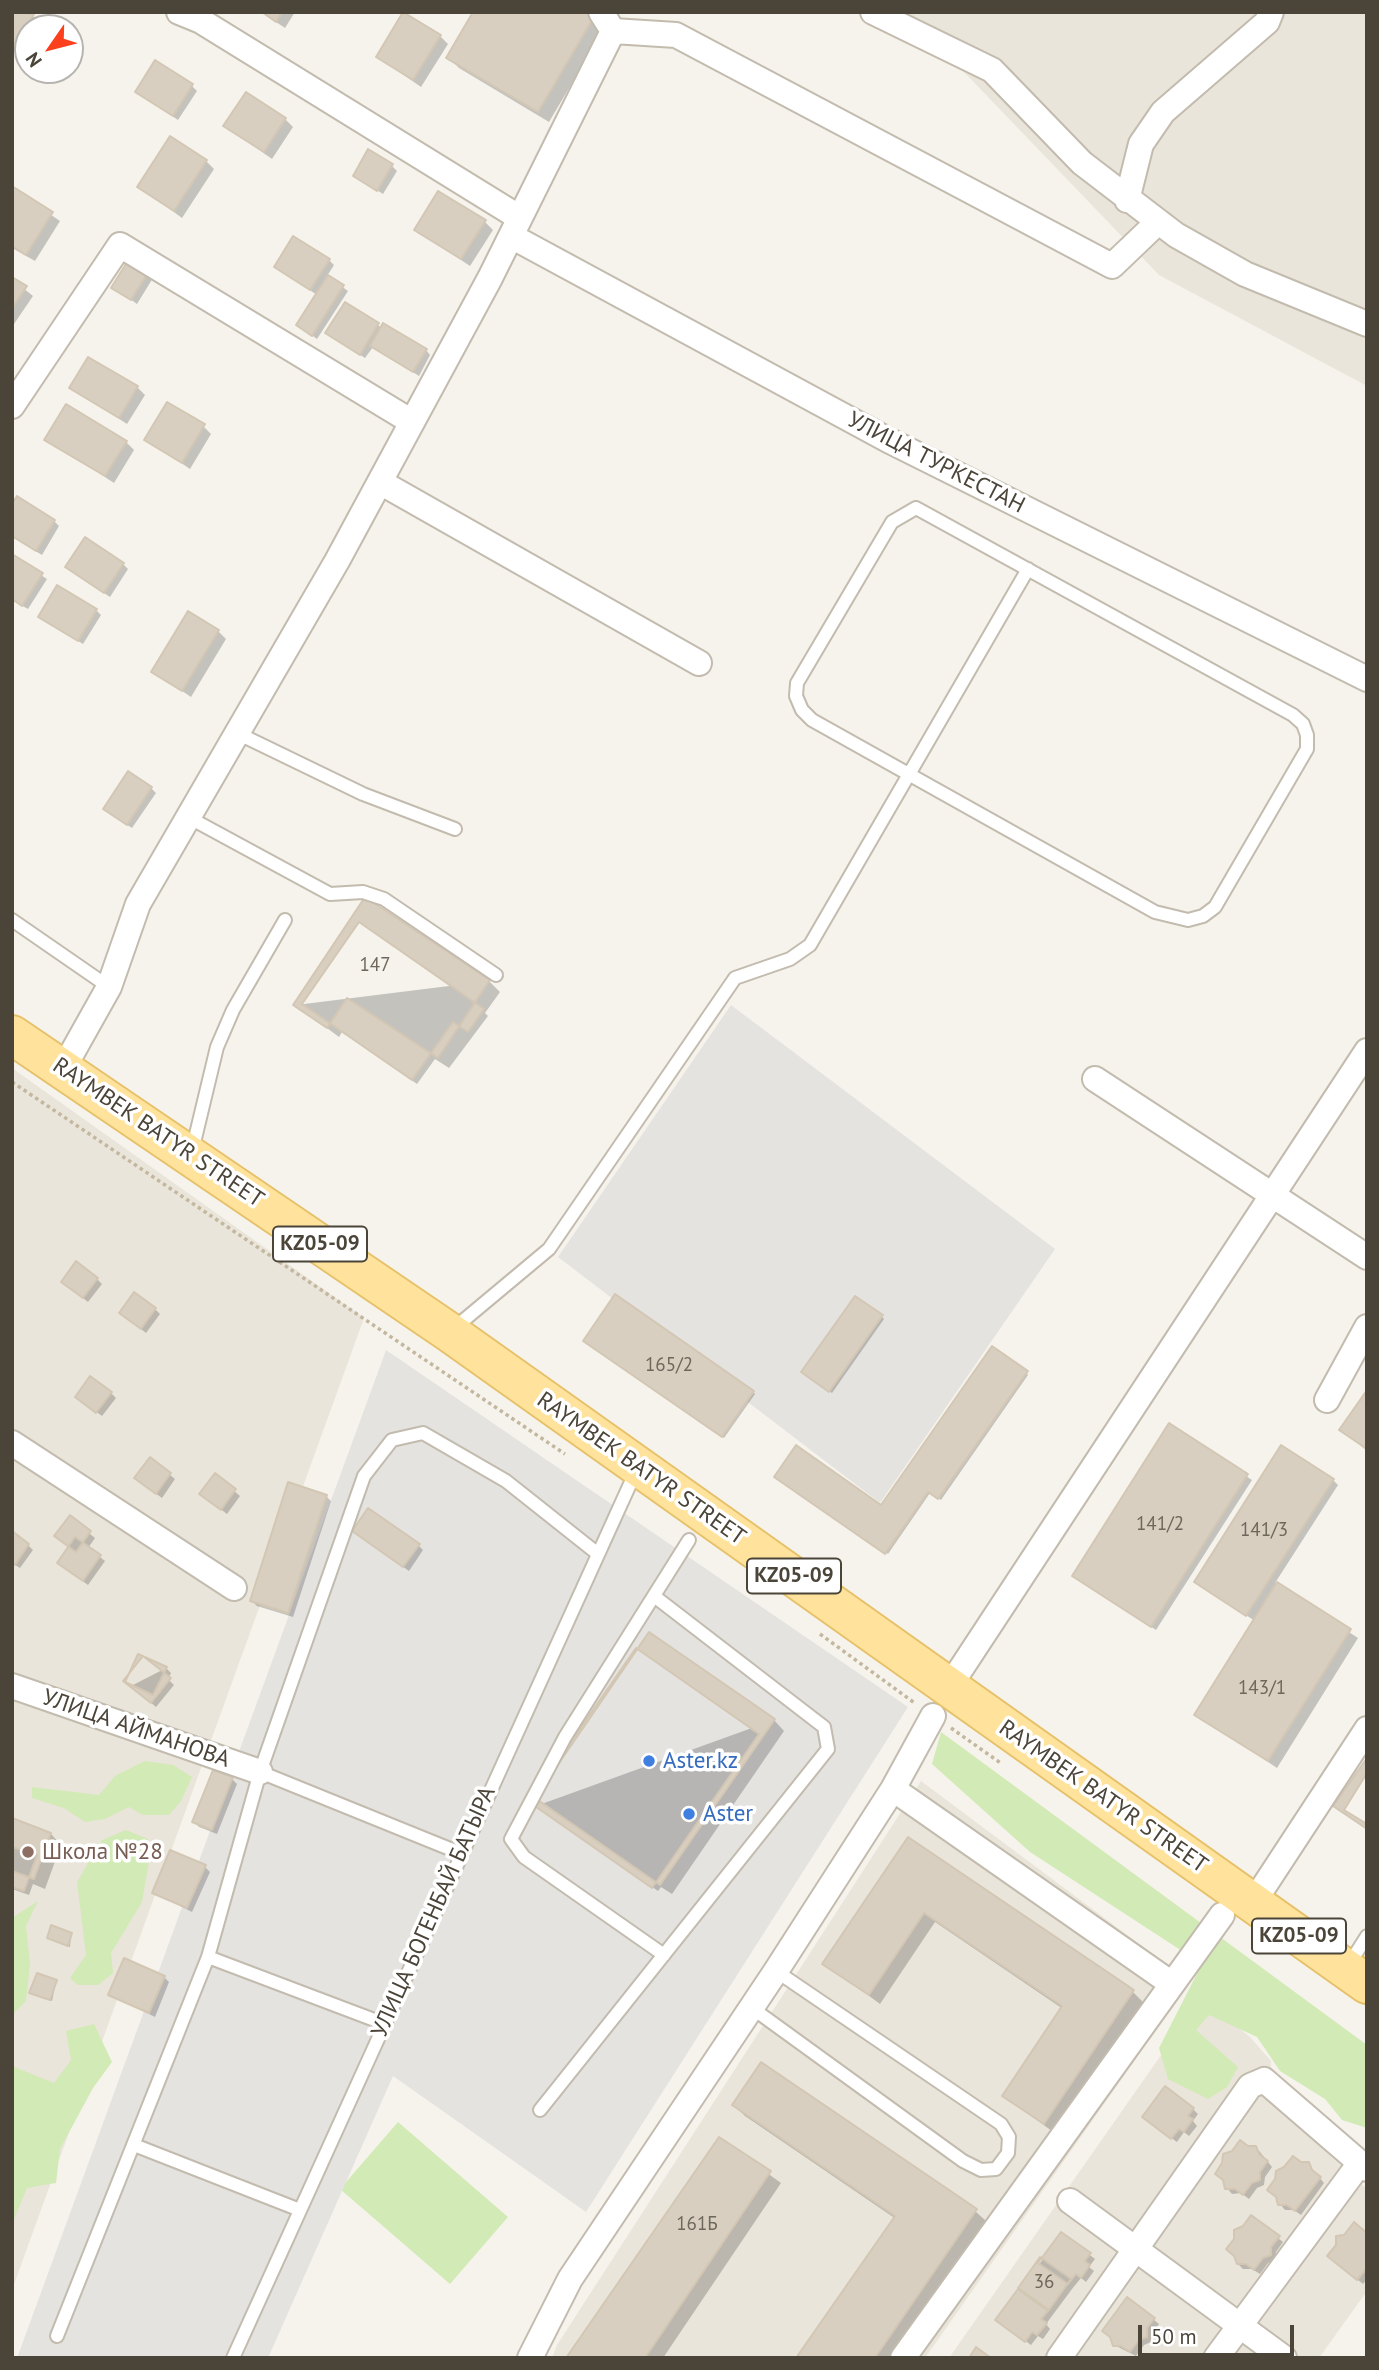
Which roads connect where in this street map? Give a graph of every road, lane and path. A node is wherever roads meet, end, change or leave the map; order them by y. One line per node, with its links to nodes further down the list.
1 (179, 12): 7 (street, УЛИЦА ТУРКЕСТАН)
2 (873, 12): 5 (street)
3 (1272, 12): 5 (street)
4 (607, 22): 6 (street); 7 (street)
5 (1127, 200): 6 (street)
6 (1158, 222): 8 (street)
7 (516, 227): 10 (street); 14 (street, УЛИЦА ТУРКЕСТАН)
8 (1367, 324)
9 (12, 406): 10 (street)
10 (412, 422): 11 (street)
11 (380, 482): 13 (street); 15 (street)
12 (1028, 569): 16 (lane); 16 (lane); 16 (lane)
13 (699, 663)
14 (1367, 679)
15 (237, 733): 17 (street); 18 (lane)
16 (908, 772): 31 (lane)
17 (188, 817): 21 (lane); 22 (street)
18 (455, 830)
19 (285, 919): 27 (lane)
20 (12, 920): 22 (lane)
21 (496, 975)
22 (109, 987): 25 (street)
23 (12, 1035): 25 (main road, RAYMBEK BATYR STREET / KZ05-09)
24 (1367, 1051): 28 (street)
25 (64, 1069): 27 (main road, RAYMBEK BATYR STREET / KZ05-09)
26 (1095, 1079): 28 (street)
27 (191, 1155): 31 (main road, RAYMBEK BATYR STREET / KZ05-09)
28 (1269, 1196): 29 (street); 40 (street)
29 (1367, 1257)
30 (1367, 1327): 32 (street)
31 (449, 1332): 34 (main road, RAYMBEK BATYR STREET / KZ05-09)
32 (1327, 1400)
33 (12, 1443): 37 (street)
34 (637, 1467): 36 (lane, УЛИЦА БОГЕНБАЙ БАТЫРА); 40 (main road, RAYMBEK BATYR STREET / KZ05-09)
35 (689, 1540): 38 (lane)
36 (598, 1554): 42 (lane); 44 (lane, УЛИЦА БОГЕНБАЙ БАТЫРА)
37 (234, 1588)
38 (654, 1596): 47 (lane); 47 (lane)
39 (12, 1686): 42 (street, УЛИЦА АЙМАНОВА)
40 (941, 1702): 43 (street); 45 (main road, RAYMBEK BATYR STREET / KZ05-09)
41 (1367, 1729): 45 (street)
42 (260, 1772): 44 (lane); 48 (lane)
43 (893, 1789): 49 (street); 51 (street)
44 (460, 1853): 53 (lane, УЛИЦА БОГЕНБАЙ БАТЫРА)
45 (1238, 1909): 50 (main road, RAYMBEK BATYR STREET / KZ05-09); 51 (street)
46 (1367, 1936): 50 (lane)
47 (663, 1955): 54 (lane)
48 (208, 1957): 53 (lane); 55 (lane)
49 (776, 1971): 52 (street); 52 (lane)
50 (1356, 1977)
51 (1172, 1984): 64 (street)
52 (752, 2008): 63 (street)
53 (385, 2024): 58 (lane, УЛИЦА БОГЕНБАЙ БАТЫРА)
54 (540, 2110)
55 (134, 2145): 58 (lane); 61 (lane)
56 (1363, 2166): 59 (street); 60 (street)
57 (1070, 2201): 59 (street)
58 (300, 2210): 62 (lane, УЛИЦА БОГЕНБАЙ БАТЫРА)
59 (1134, 2248): 60 (street); 65 (street)
60 (1240, 2326): 66 (street); 67 (street)
61 (57, 2336)
62 (233, 2358)
63 (530, 2358)
64 (903, 2358)
65 (1059, 2358)
66 (1216, 2358)
67 (1284, 2358)

